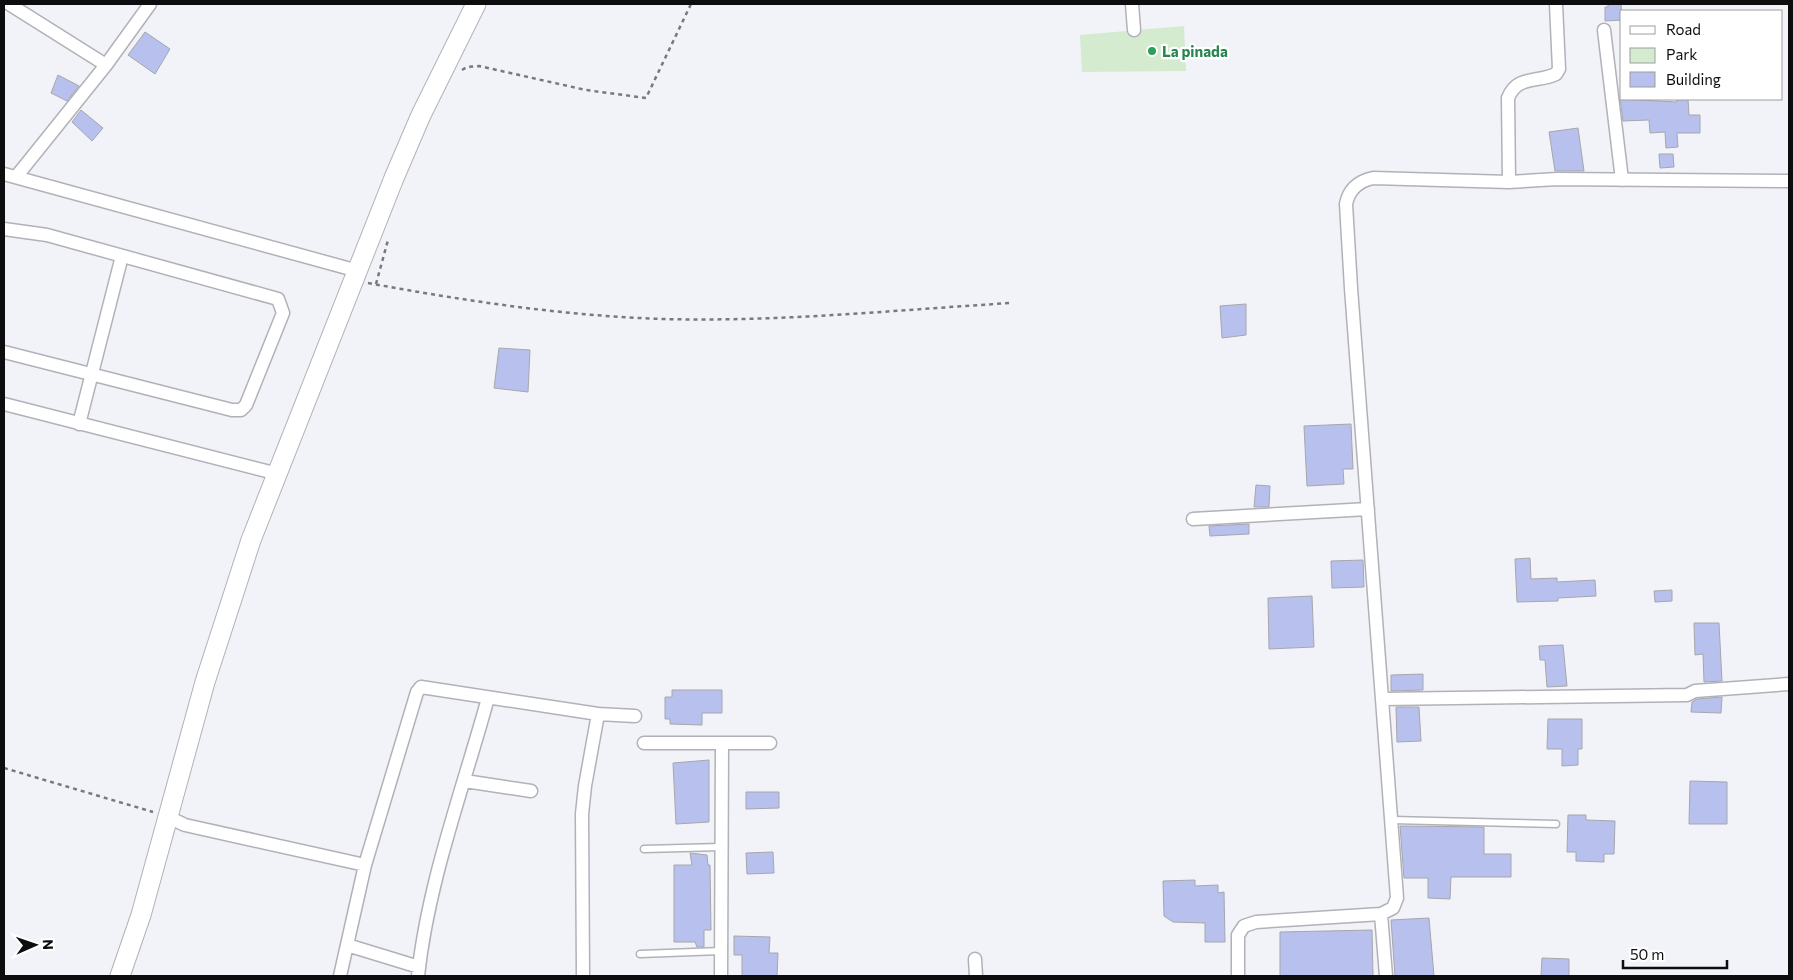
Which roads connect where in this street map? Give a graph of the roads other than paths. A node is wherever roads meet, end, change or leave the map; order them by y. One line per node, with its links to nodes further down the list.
1 (8, 4): 8 (street)
2 (150, 4): 8 (street)
3 (476, 4): 15 (street)
4 (1132, 4): 6 (street)
5 (1556, 4): 12 (street)
6 (1134, 30)
7 (1604, 30): 10 (street)
8 (106, 64): 9 (street)
9 (10, 175): 15 (street)
10 (1622, 180): 11 (street); 12 (street)
11 (1789, 181)
12 (1509, 182): 21 (street)
13 (4, 229): 14 (street)
14 (122, 256): 17 (street); 17 (street)
15 (356, 276): 20 (street)
16 (4, 352): 17 (street)
17 (91, 374): 19 (street)
18 (4, 404): 19 (street)
19 (79, 424): 20 (street)
20 (278, 474): 33 (street)
21 (1368, 509): 22 (street); 25 (street)
22 (1193, 519)
23 (1789, 684): 25 (street)
24 (488, 698): 26 (street); 31 (street); 38 (street)
25 (1382, 699): 34 (street)
26 (598, 714): 27 (street); 47 (street)
27 (635, 716)
28 (644, 743): 29 (street)
29 (722, 743): 30 (street); 36 (street)
30 (770, 743)
31 (465, 782): 32 (street); 44 (street)
32 (531, 791)
33 (168, 817): 38 (street); 45 (street)
34 (1392, 820): 35 (lane); 39 (street)
35 (1556, 824)
36 (721, 847): 37 (lane); 41 (street)
37 (644, 849)
38 (365, 865): 40 (street)
39 (1380, 914): 50 (street); 51 (street)
40 (347, 945): 44 (street); 46 (street)
41 (721, 951): 42 (lane); 48 (street)
42 (640, 954)
43 (975, 959): 49 (street)
44 (419, 972)
45 (120, 976)
46 (340, 976)
47 (582, 976)
48 (721, 976)
49 (976, 976)
50 (1238, 976)
51 (1386, 976)

